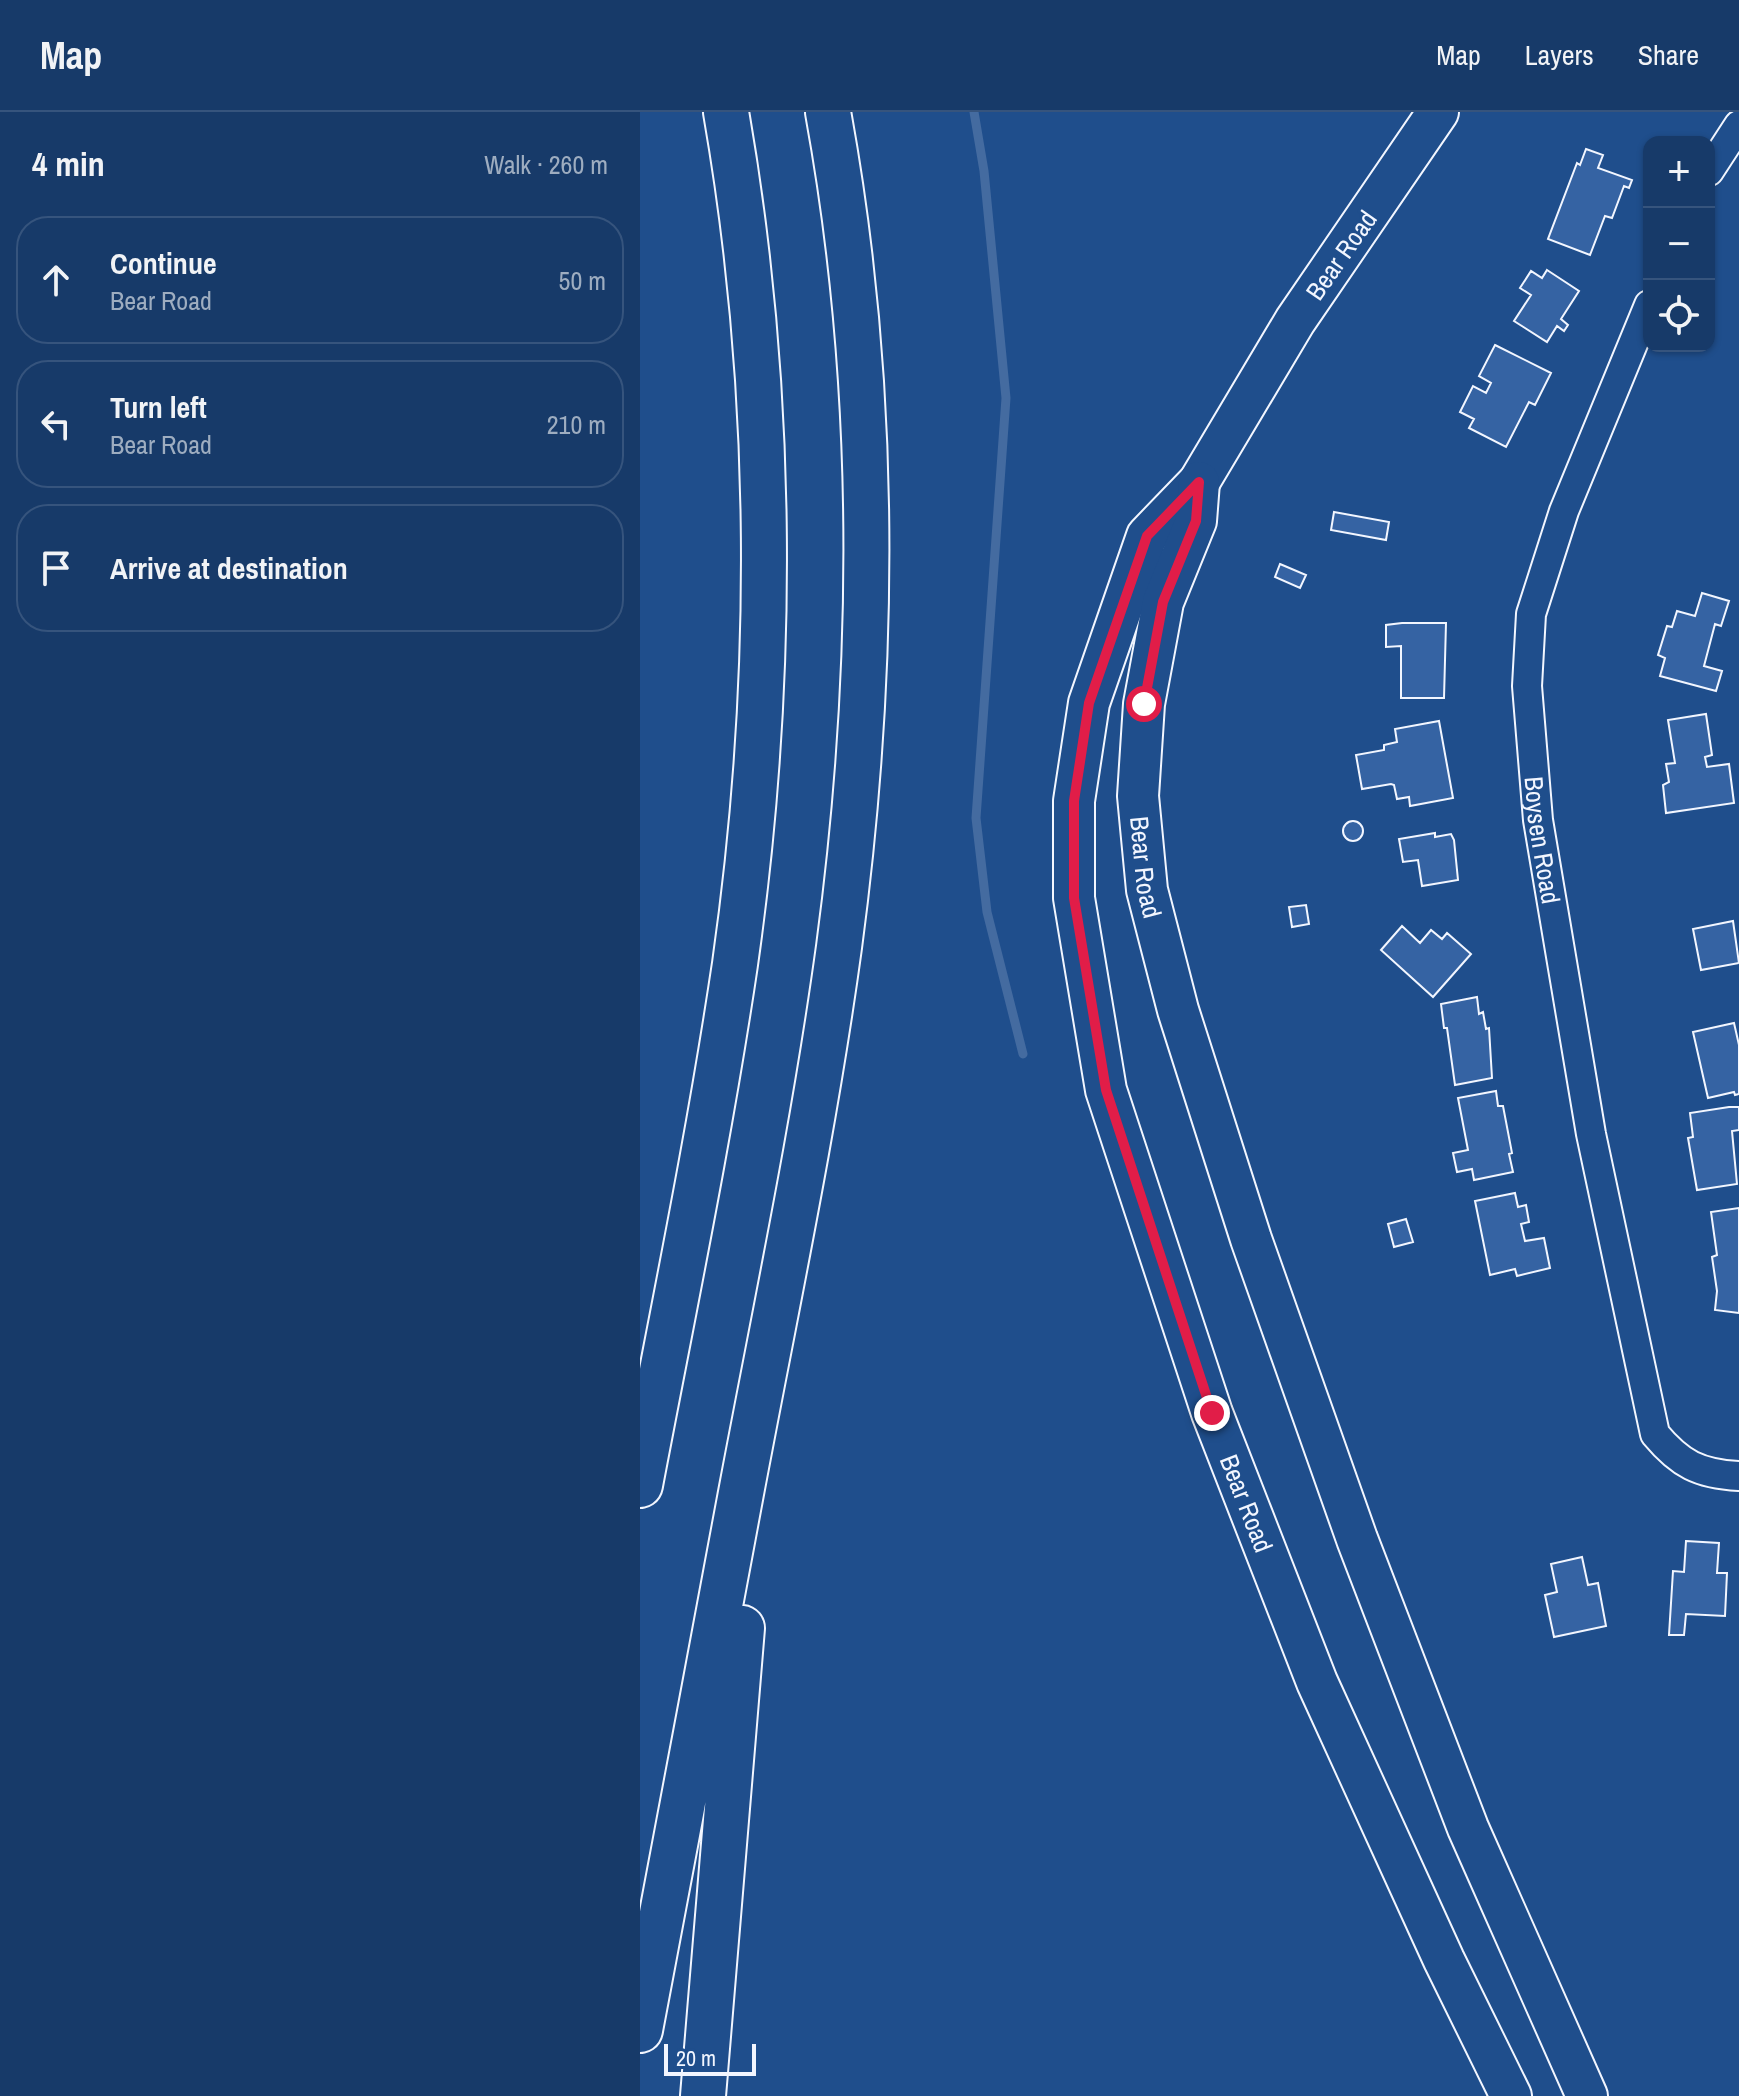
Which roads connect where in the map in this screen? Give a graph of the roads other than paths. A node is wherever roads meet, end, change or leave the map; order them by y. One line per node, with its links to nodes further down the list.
1 (726, 112): 10 (highway)
2 (828, 112): 8 (highway)
3 (1438, 112): 7 (street, Bear Road)
4 (1739, 125): 5 (street)
5 (1715, 162)
6 (1643, 320): 9 (street, Boysen Road)
7 (1199, 482): 13 (street, Bear Road); 14 (street, Bear Road)
8 (762, 1383): 11 (highway); 12 (highway)
9 (1739, 1476)
10 (640, 1485)
11 (640, 2030)
12 (703, 2096)
13 (1511, 2096)
14 (1587, 2096)

